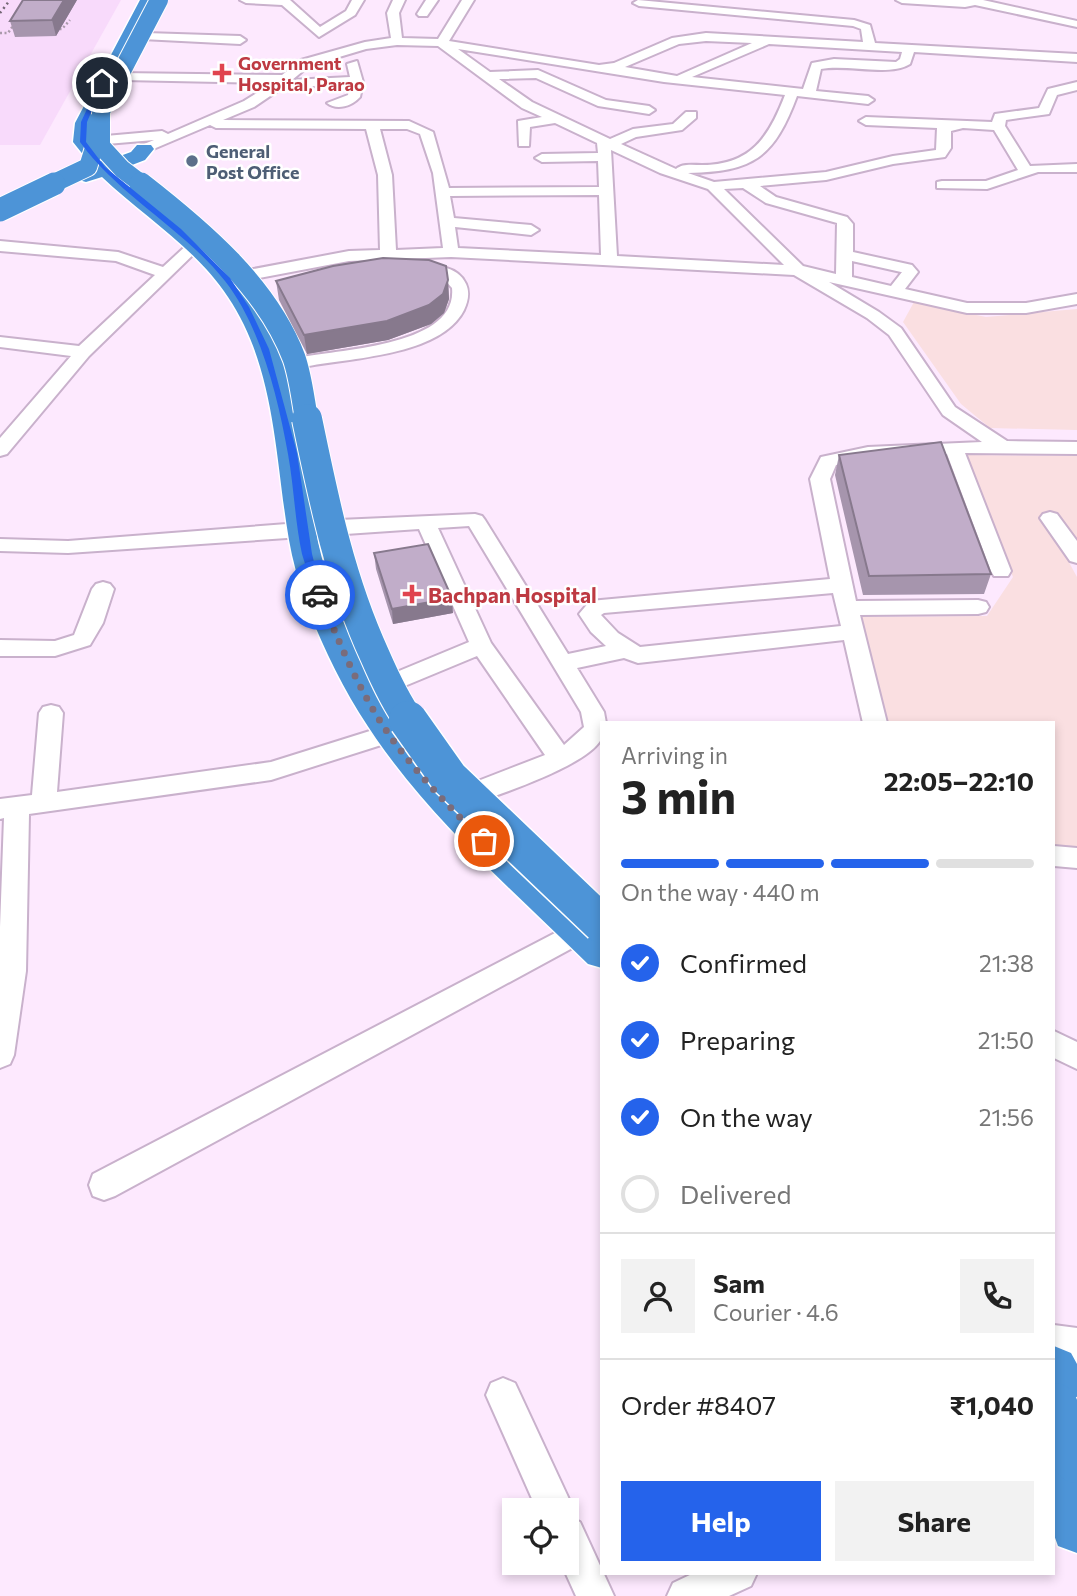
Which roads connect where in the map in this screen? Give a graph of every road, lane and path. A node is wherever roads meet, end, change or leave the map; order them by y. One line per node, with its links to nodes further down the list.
1 (151, 0): 58 (highway)
2 (159, 0): 125 (highway, bridge)
3 (165, 0): 24 (highway)
4 (246, 0): 11 (street)
5 (358, 0): 23 (street)
6 (399, 0): 27 (street)
7 (432, 0): 15 (street)
8 (468, 0): 29 (street)
9 (709, 0): 14 (street)
10 (902, 0): 12 (street)
11 (284, 1): 23 (street)
12 (972, 1): 18 (street)
13 (639, 3): 14 (street)
14 (714, 12): 30 (street)
15 (424, 14)
16 (18, 20): 19 (path)
17 (71, 20): 21 (path)
18 (1077, 24)
19 (11, 29): 20 (path); 22 (path)
20 (18, 29)
21 (49, 29)
22 (0, 33)
23 (319, 33): 35 (street)
24 (146, 37): 25 (street); 37 (highway)
25 (240, 40)
26 (768, 40): 30 (street); 36 (street); 43 (street)
27 (397, 41): 29 (street); 32 (street)
28 (1041, 42): 33 (street)
29 (441, 43): 36 (street); 38 (street)
30 (870, 46): 31 (street)
31 (909, 48): 33 (street); 44 (street)
32 (349, 50): 35 (street); 39 (street)
33 (997, 53): 34 (street)
34 (1077, 58)
35 (316, 59): 40 (street)
36 (609, 68): 43 (street)
37 (123, 76): 40 (street); 58 (highway)
38 (488, 76): 43 (street); 48 (street)
39 (356, 80): 40 (street); 46 (street)
40 (282, 82): 50 (street)
41 (1077, 86): 53 (street)
42 (793, 90): 43 (street); 44 (street); 61 (street)
43 (660, 91): 54 (street)
44 (809, 92): 45 (street)
45 (868, 100)
46 (333, 103)
47 (691, 115): 54 (street)
48 (556, 119): 56 (street); 57 (street)
49 (866, 121): 52 (street)
50 (208, 124): 51 (street); 55 (street)
51 (372, 125): 67 (street); 76 (street)
52 (952, 125): 53 (street); 63 (street)
53 (998, 126): 62 (street)
54 (652, 129): 57 (street)
55 (184, 134): 58 (street); 58 (street)
56 (524, 143)
57 (607, 148): 59 (street); 61 (street); 66 (street)
58 (108, 154): 68 (highway); 69 (highway, bridge); 71 (highway); 74 (highway); 84 (highway); 125 (highway)
59 (542, 158)
60 (1077, 168): 62 (street)
61 (665, 170): 65 (street)
62 (1026, 171): 64 (street)
63 (746, 183): 65 (street); 77 (street)
64 (942, 185)
65 (713, 186): 80 (street)
66 (607, 191): 70 (street); 79 (street)
67 (443, 192): 70 (street); 72 (street)
68 (0, 204)
69 (0, 210)
70 (534, 211): 72 (street); 78 (street)
71 (0, 215)
72 (447, 222): 75 (street)
73 (0, 246): 82 (street)
74 (194, 246): 82 (street); 84 (highway)
75 (452, 252): 76 (street); 78 (street)
76 (388, 253): 84 (street)
77 (845, 255): 83 (street); 85 (street)
78 (526, 256): 79 (street)
79 (609, 260): 80 (street)
80 (798, 270): 83 (street); 87 (street)
81 (370, 272): 90 (street)
82 (165, 273): 89 (street)
83 (844, 280): 85 (street)
84 (257, 285): 90 (highway); 100 (highway)
85 (901, 293): 86 (street); 87 (street)
86 (1077, 299)
87 (889, 327): 91 (street)
88 (0, 342): 89 (street)
89 (83, 352): 92 (street)
90 (303, 362): 99 (highway)
91 (948, 411): 93 (street); 94 (street)
92 (9, 425): 96 (street)
93 (1001, 446): 94 (street); 95 (street)
94 (949, 448): 103 (street); 104 (street)
95 (1077, 448)
96 (0, 450)
97 (1050, 518): 102 (street)
98 (426, 523): 99 (street); 109 (street); 112 (street)
99 (339, 526): 100 (street); 113 (highway)
100 (303, 529): 101 (street); 116 (highway)
101 (0, 545)
102 (1077, 556)
103 (1001, 571)
104 (842, 585): 107 (street); 111 (street)
105 (103, 589): 110 (street)
106 (978, 607): 107 (street)
107 (848, 608): 108 (street)
108 (853, 632): 111 (street); 115 (street)
109 (481, 645): 113 (street); 117 (street)
110 (0, 648)
111 (626, 650): 112 (street)
112 (563, 663): 117 (street)
113 (395, 682): 118 (highway)
114 (51, 713): 119 (street)
115 (875, 721)
116 (389, 734): 119 (street); 120 (highway)
117 (560, 758): 118 (street)
118 (474, 793): 120 (street); 124 (highway)
119 (44, 803): 121 (street)
120 (446, 804): 125 (highway)
121 (9, 808): 127 (street)
122 (1055, 856): 123 (street)
123 (1077, 858)
124 (600, 907)
125 (595, 932): 129 (street)
126 (1055, 1045): 128 (street)
127 (0, 1055)
128 (1077, 1056)
129 (104, 1185)
130 (1055, 1342): 131 (street)
131 (1077, 1345)
132 (1055, 1372): 135 (highway)
133 (503, 1395): 140 (street)
134 (1055, 1409): 138 (highway, bridge)
135 (1077, 1417)
136 (1077, 1443): 137 (street)
137 (1055, 1452)
138 (1077, 1459)
139 (1055, 1481): 141 (highway)
140 (550, 1498)
141 (1077, 1527)
142 (579, 1561): 144 (street)
143 (733, 1575): 145 (street)
144 (595, 1596)
145 (686, 1596)

